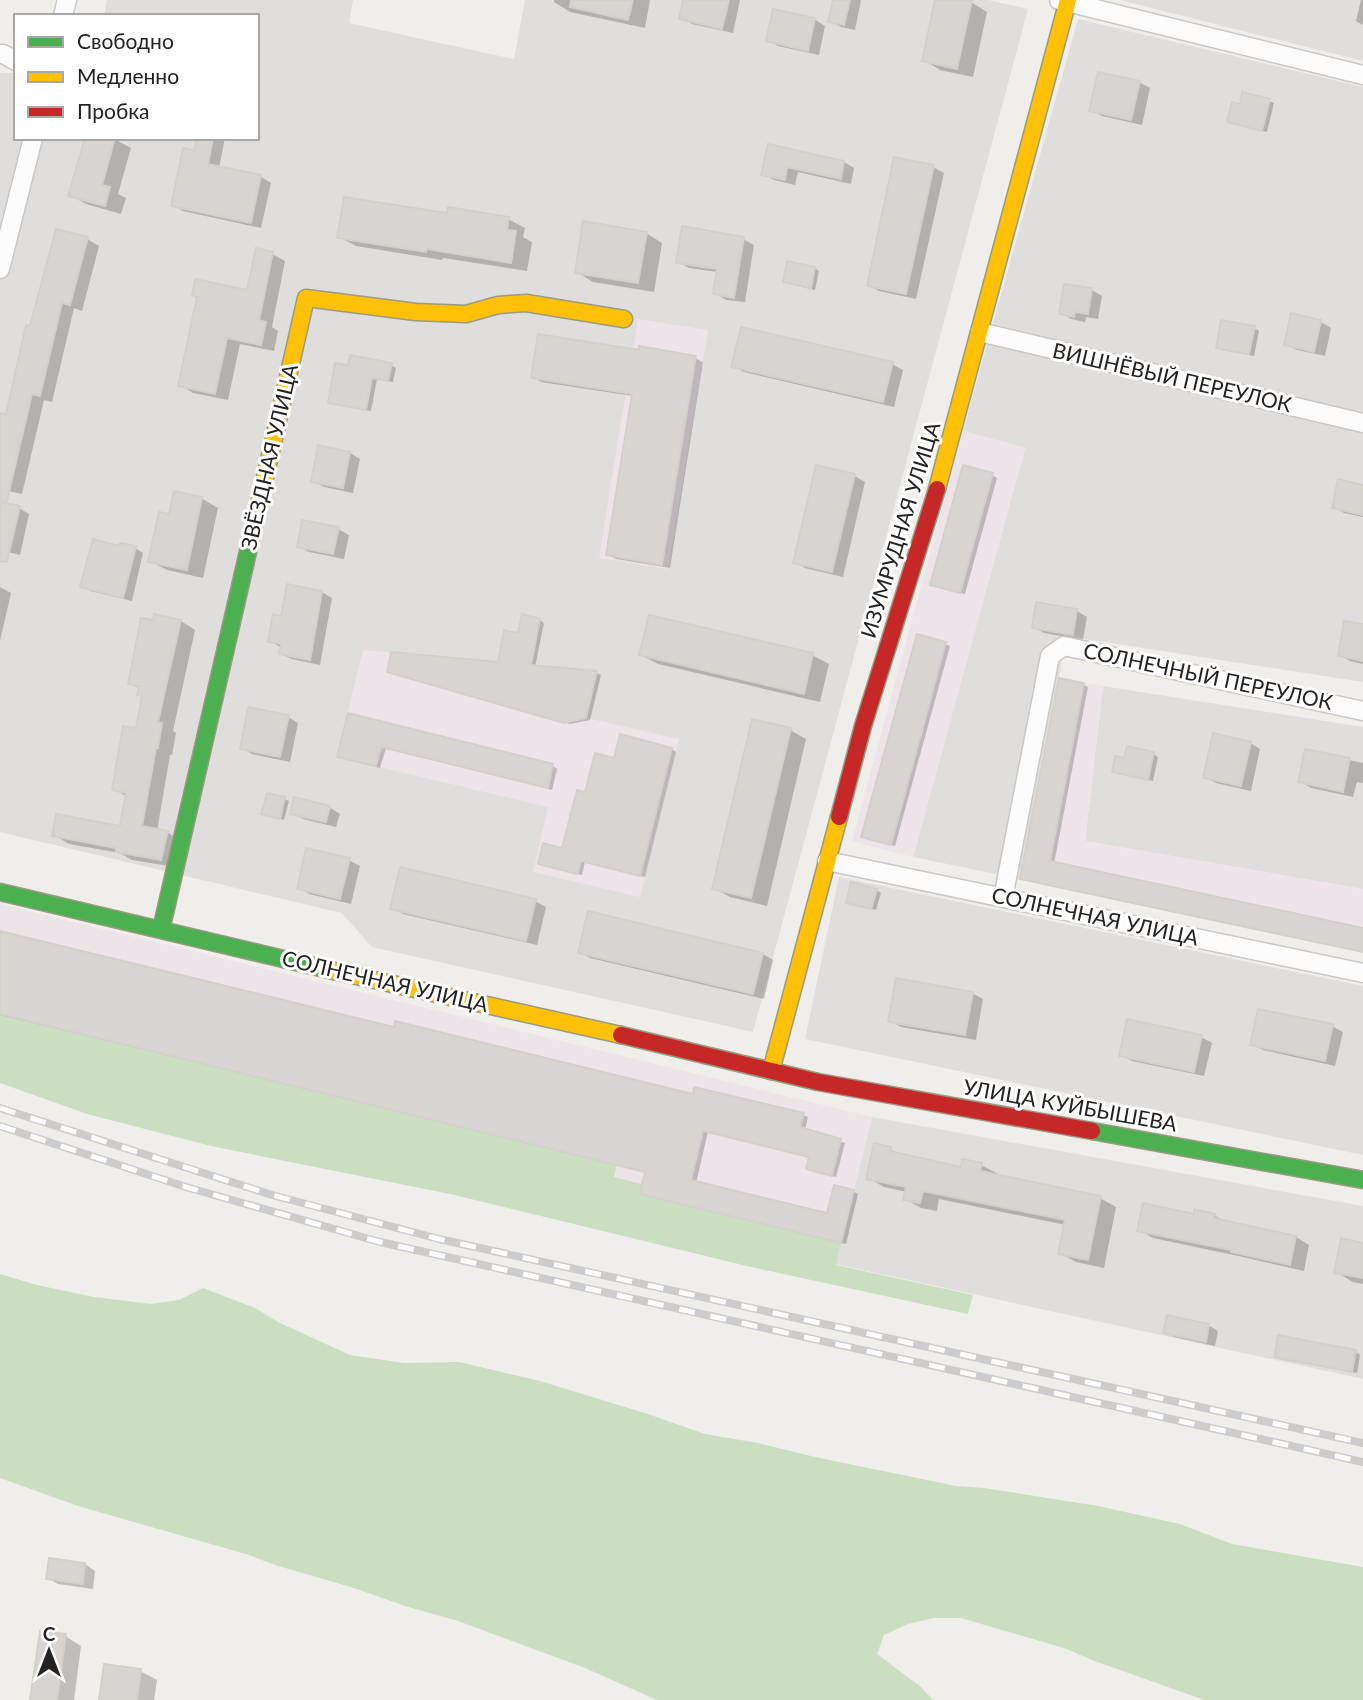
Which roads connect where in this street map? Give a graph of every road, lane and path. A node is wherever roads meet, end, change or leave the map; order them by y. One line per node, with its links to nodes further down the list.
1 (1065, 1): 2 (street); 6 (street, ИЗУМРУДНАЯ УЛИЦА)
2 (1363, 75)
3 (32, 140): 4 (street)
4 (0, 269)
5 (624, 319): 12 (street, ЗВЁЗДНАЯ УЛИЦА)
6 (980, 332): 7 (street, ВИШНЁВЫЙ ПЕРЕУЛОК); 9 (street, ИЗУМРУДНАЯ УЛИЦА)
7 (1363, 424)
8 (1363, 711): 11 (street, СОЛНЕЧНЫЙ ПЕРЕУЛОК)
9 (827, 861): 11 (street, СОЛНЕЧНАЯ УЛИЦА); 14 (street, ИЗУМРУДНАЯ УЛИЦА)
10 (0, 892): 12 (street, СОЛНЕЧНАЯ УЛИЦА)
11 (1003, 898): 13 (street, СОЛНЕЧНАЯ УЛИЦА)
12 (161, 930): 14 (street, СОЛНЕЧНАЯ УЛИЦА)
13 (1363, 973)
14 (771, 1071): 15 (street, УЛИЦА КУЙБЫШЕВА)
15 (1363, 1180)

